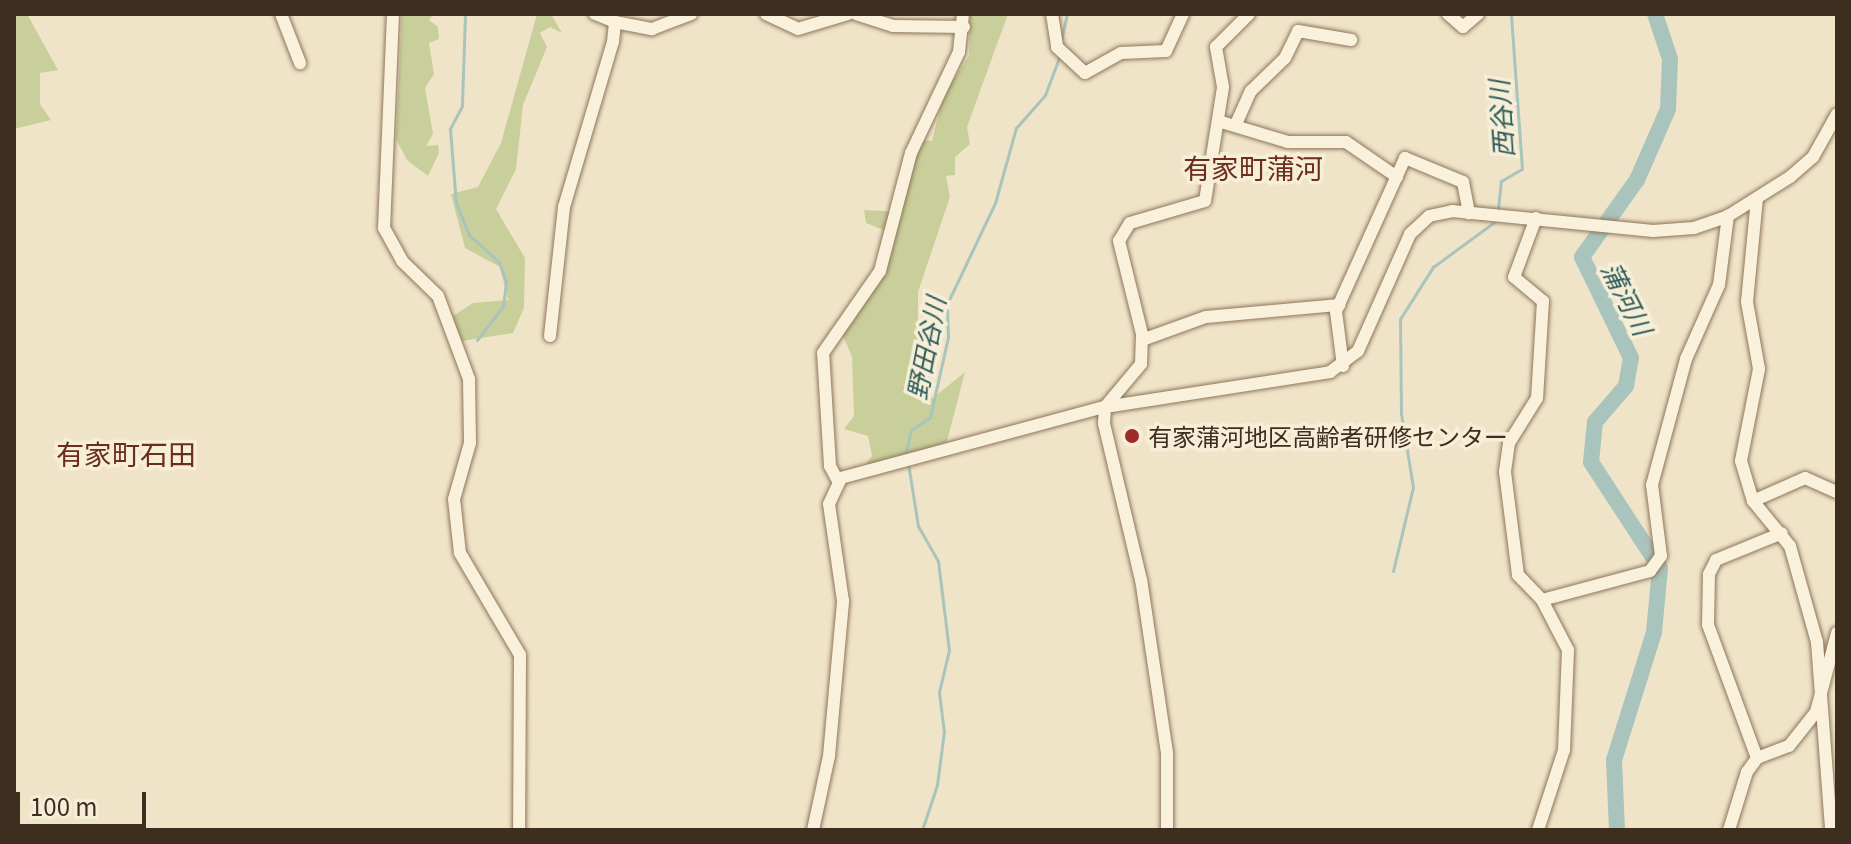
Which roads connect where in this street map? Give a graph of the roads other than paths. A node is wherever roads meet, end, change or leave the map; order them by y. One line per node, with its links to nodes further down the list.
1 (281, 14): 16 (street)
2 (393, 14): 38 (street)
3 (595, 14): 14 (street)
4 (691, 14): 14 (street)
5 (766, 14): 6 (street)
6 (848, 14)
7 (856, 14): 13 (street)
8 (1052, 14): 9 (street)
9 (1183, 14)
10 (1249, 14): 18 (street)
11 (1448, 14): 12 (street)
12 (1478, 14)
13 (963, 21): 30 (street)
14 (615, 22): 26 (street)
15 (1351, 40): 19 (street)
16 (300, 63)
17 (1837, 114): 21 (street)
18 (1218, 121): 19 (street); 27 (street)
19 (1236, 124): 20 (street)
20 (1397, 177): 22 (street); 25 (street)
21 (1757, 198): 23 (street); 32 (street)
22 (1469, 213): 24 (street); 28 (street)
23 (1728, 216): 24 (street); 34 (street)
24 (1536, 218): 34 (street)
25 (1339, 305): 27 (street); 28 (street)
26 (550, 336)
27 (1142, 340): 29 (street)
28 (1343, 366): 29 (street)
29 (1105, 407): 30 (street); 40 (street)
30 (838, 481): 39 (street)
31 (1837, 492): 32 (street)
32 (1753, 501): 33 (street)
33 (1782, 533): 36 (street); 37 (street)
34 (1542, 600): 41 (street)
35 (1837, 633): 36 (street)
36 (1825, 694): 37 (street); 43 (street)
37 (1757, 758): 42 (street)
38 (519, 830)
39 (813, 830)
40 (1167, 830)
41 (1538, 830)
42 (1729, 830)
43 (1831, 830)

